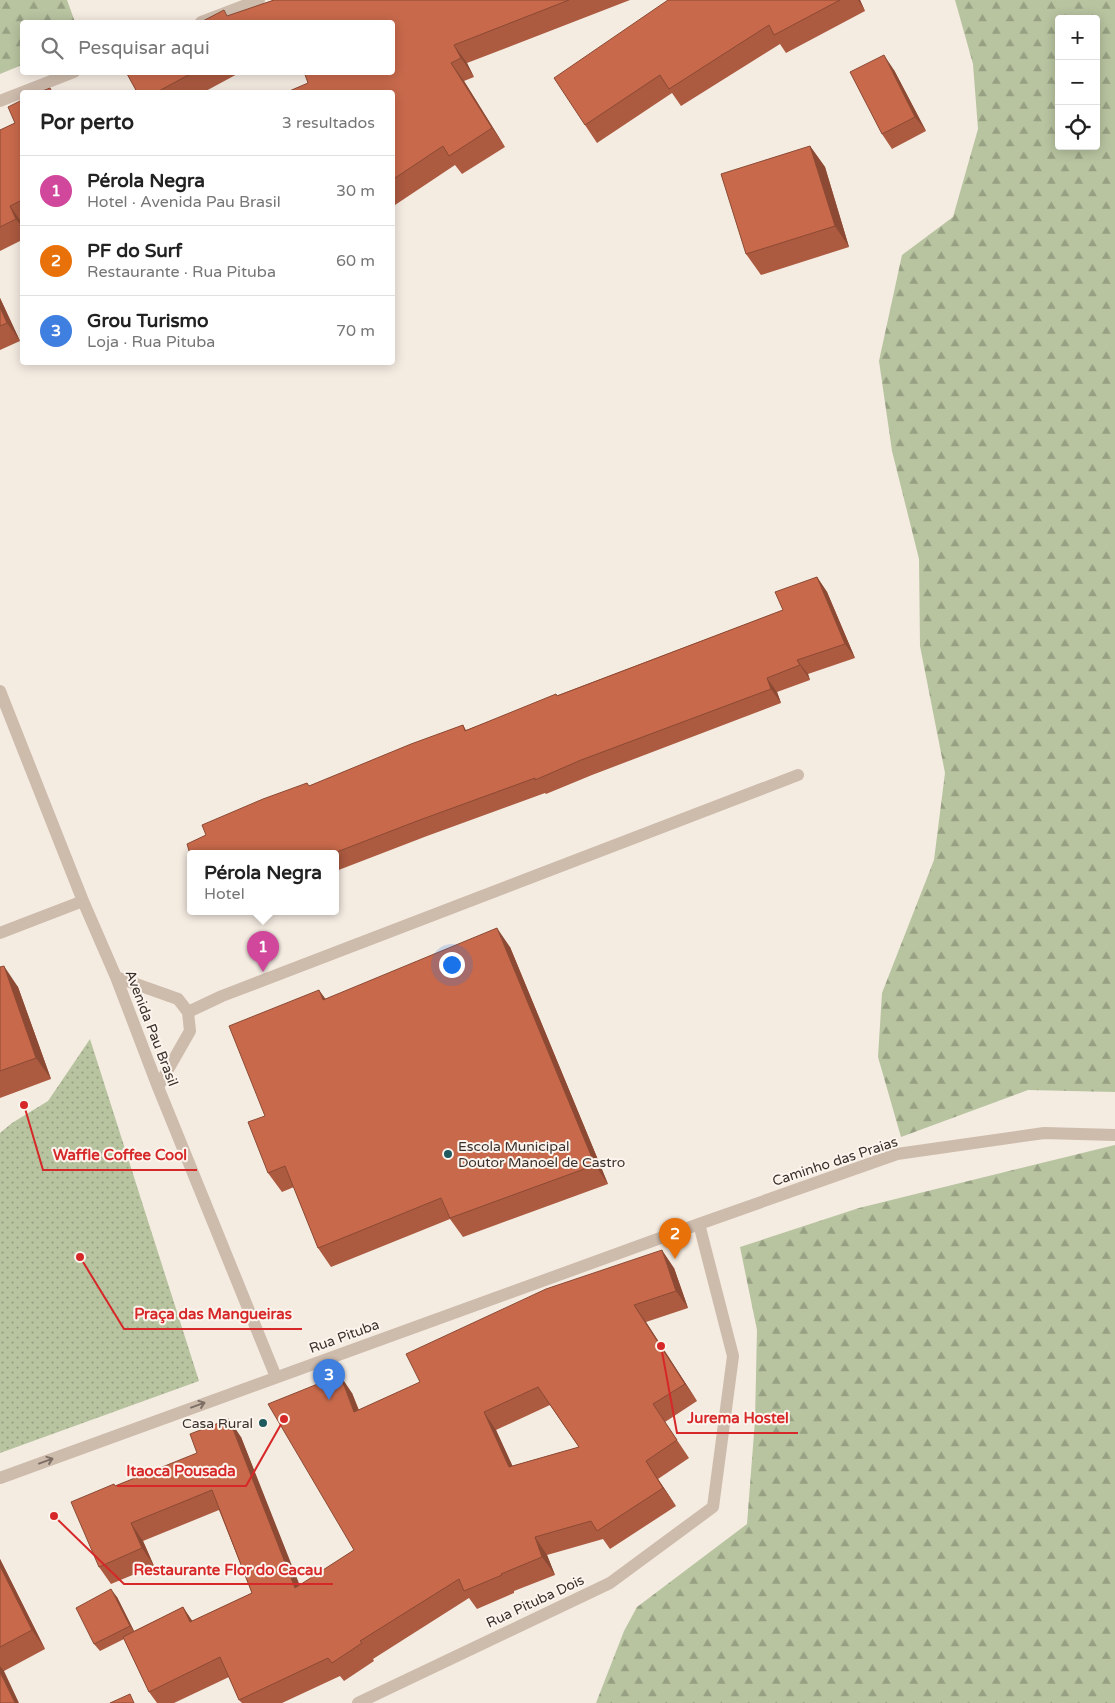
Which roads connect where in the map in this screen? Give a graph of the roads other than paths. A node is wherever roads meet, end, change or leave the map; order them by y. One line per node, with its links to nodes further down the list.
1 (259, 0): 2 (street)
2 (206, 20)
3 (66, 75): 4 (street)
4 (28, 90)
5 (20, 93): 6 (street)
6 (0, 101)
7 (0, 690): 9 (street, Avenida Pau Brasil)
8 (798, 774): 12 (street)
9 (83, 900): 10 (street); 11 (street, Avenida Pau Brasil)
10 (0, 933)
11 (116, 977): 12 (street); 13 (street, Avenida Pau Brasil)
12 (188, 1012): 13 (street)
13 (158, 1087): 16 (street, Avenida Pau Brasil)
14 (1115, 1135): 15 (street, Caminho das Praias)
15 (699, 1224): 16 (street, Rua Pituba); 18 (street, Rua Pituba Dois)
16 (276, 1377): 17 (street, Rua Pituba, one-way to 16)
17 (0, 1478)
18 (358, 1703)

